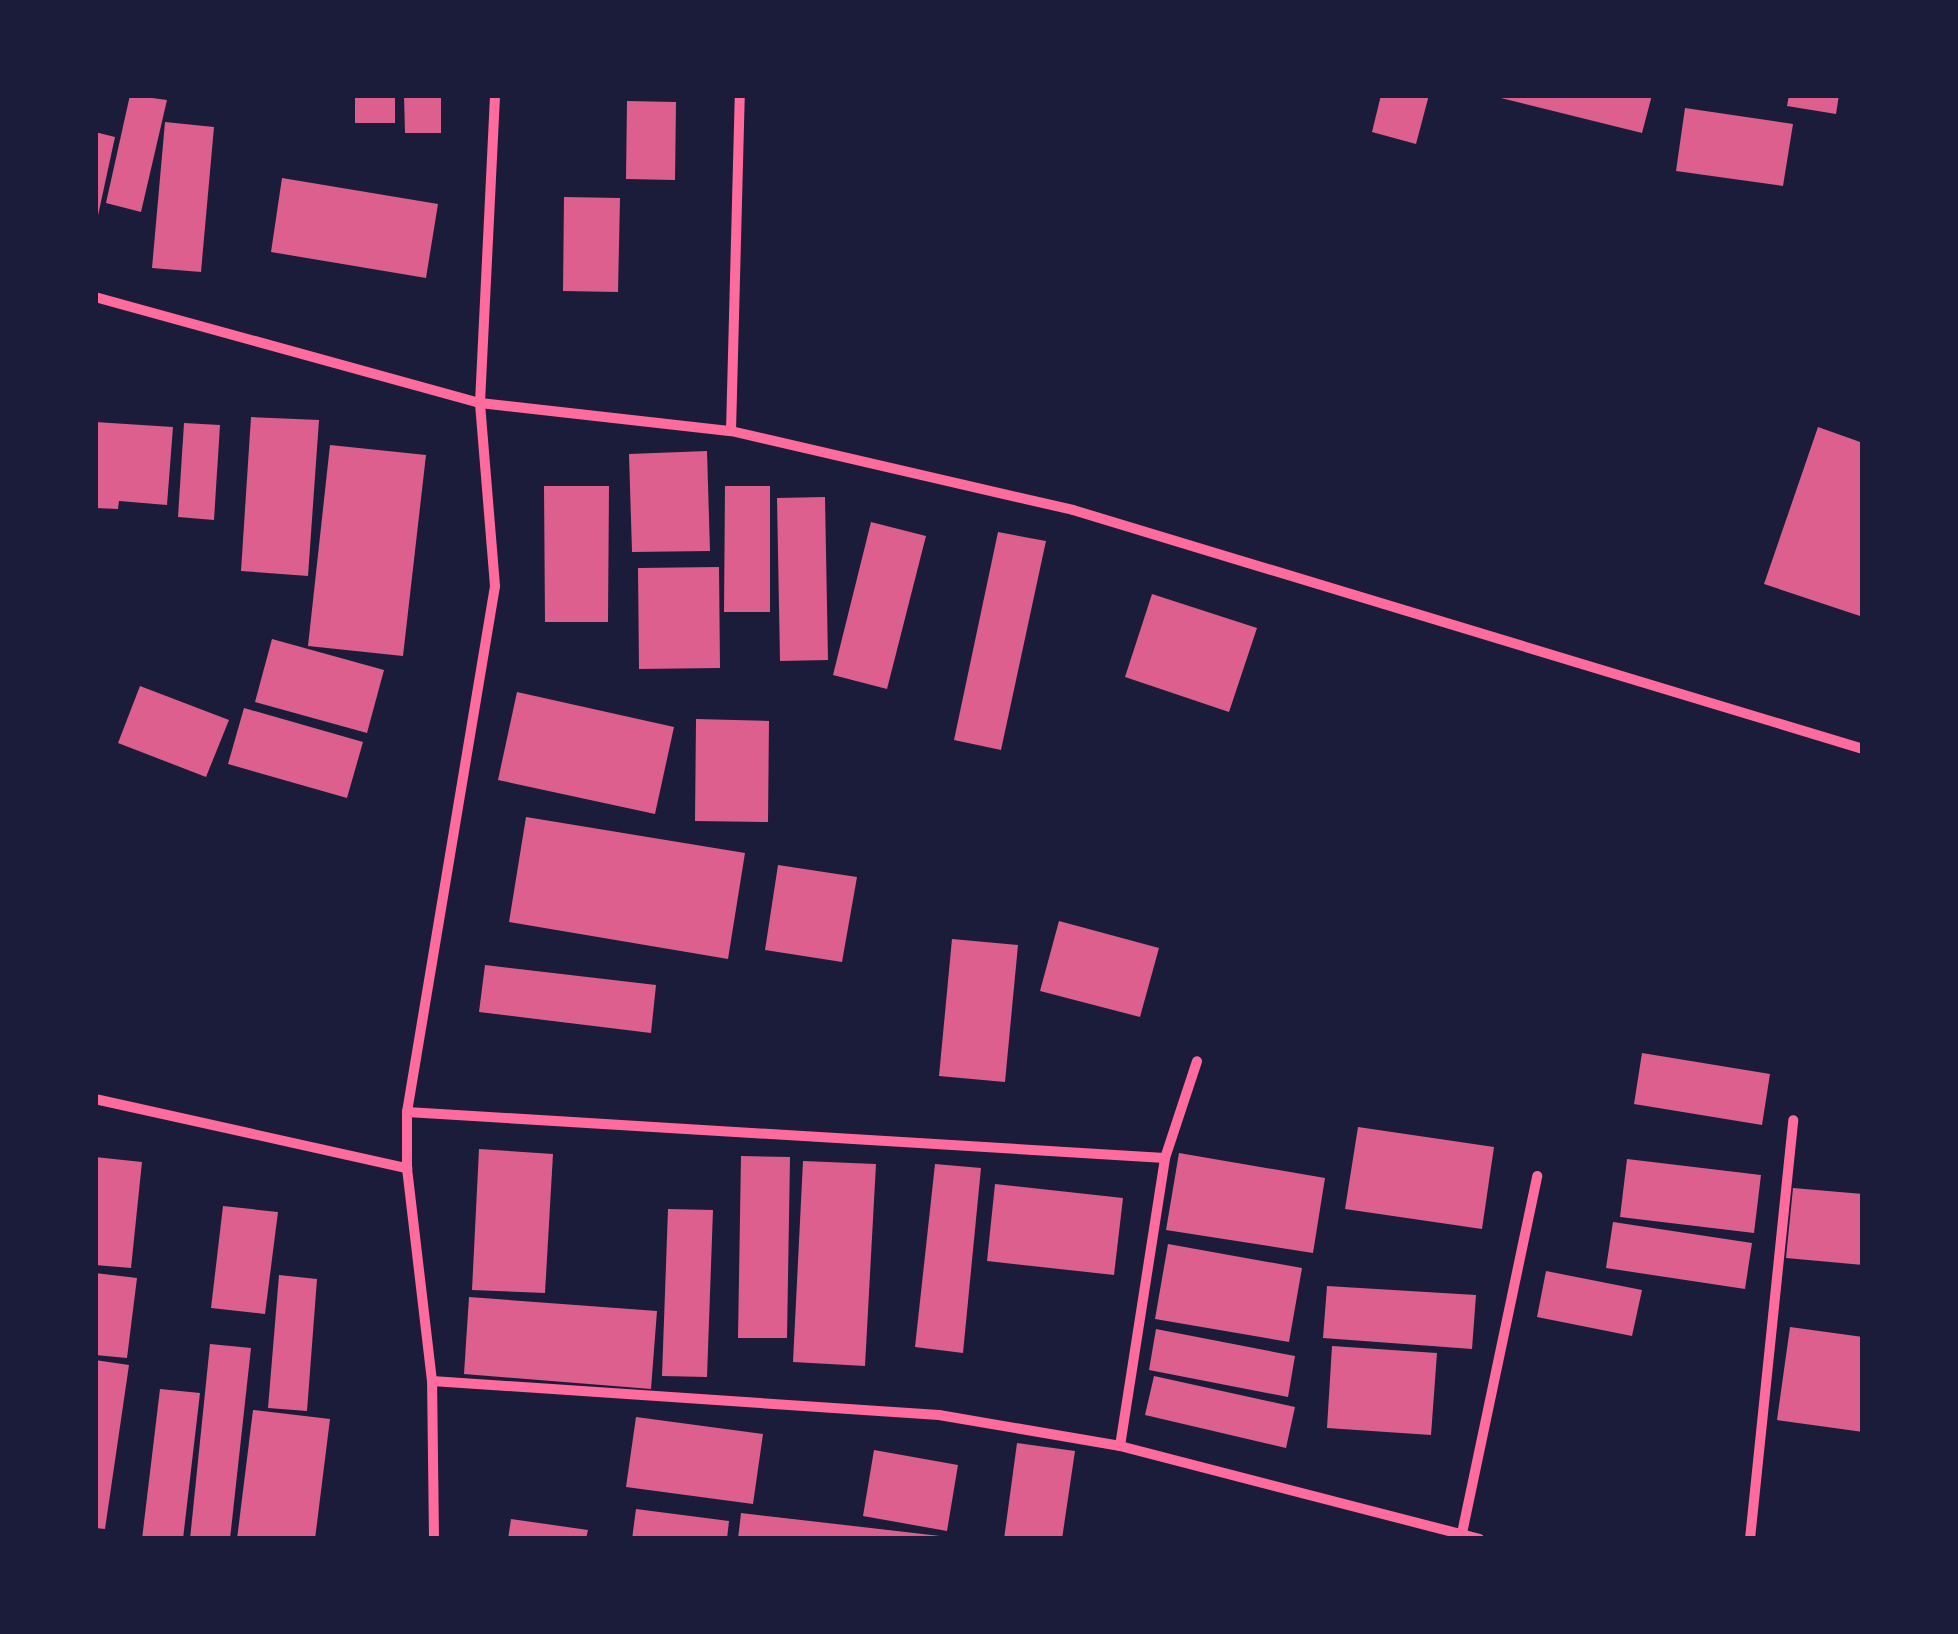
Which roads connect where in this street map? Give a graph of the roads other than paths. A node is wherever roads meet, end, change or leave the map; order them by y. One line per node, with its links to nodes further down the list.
1 (494, 95): 4 (street)
2 (740, 95): 5 (street)
3 (95, 297): 4 (street)
4 (480, 403): 5 (street); 9 (street)
5 (731, 431): 6 (street)
6 (1863, 749)
7 (1197, 1061): 11 (street)
8 (95, 1099): 12 (street)
9 (407, 1112): 11 (street); 12 (street)
10 (1794, 1120): 19 (street)
11 (1166, 1158): 15 (street)
12 (408, 1168): 14 (street)
13 (1537, 1176): 16 (street)
14 (432, 1381): 15 (street); 17 (street)
15 (1120, 1446): 16 (street)
16 (1461, 1537): 18 (street)
17 (434, 1539)
18 (1479, 1539)
19 (1750, 1539)

